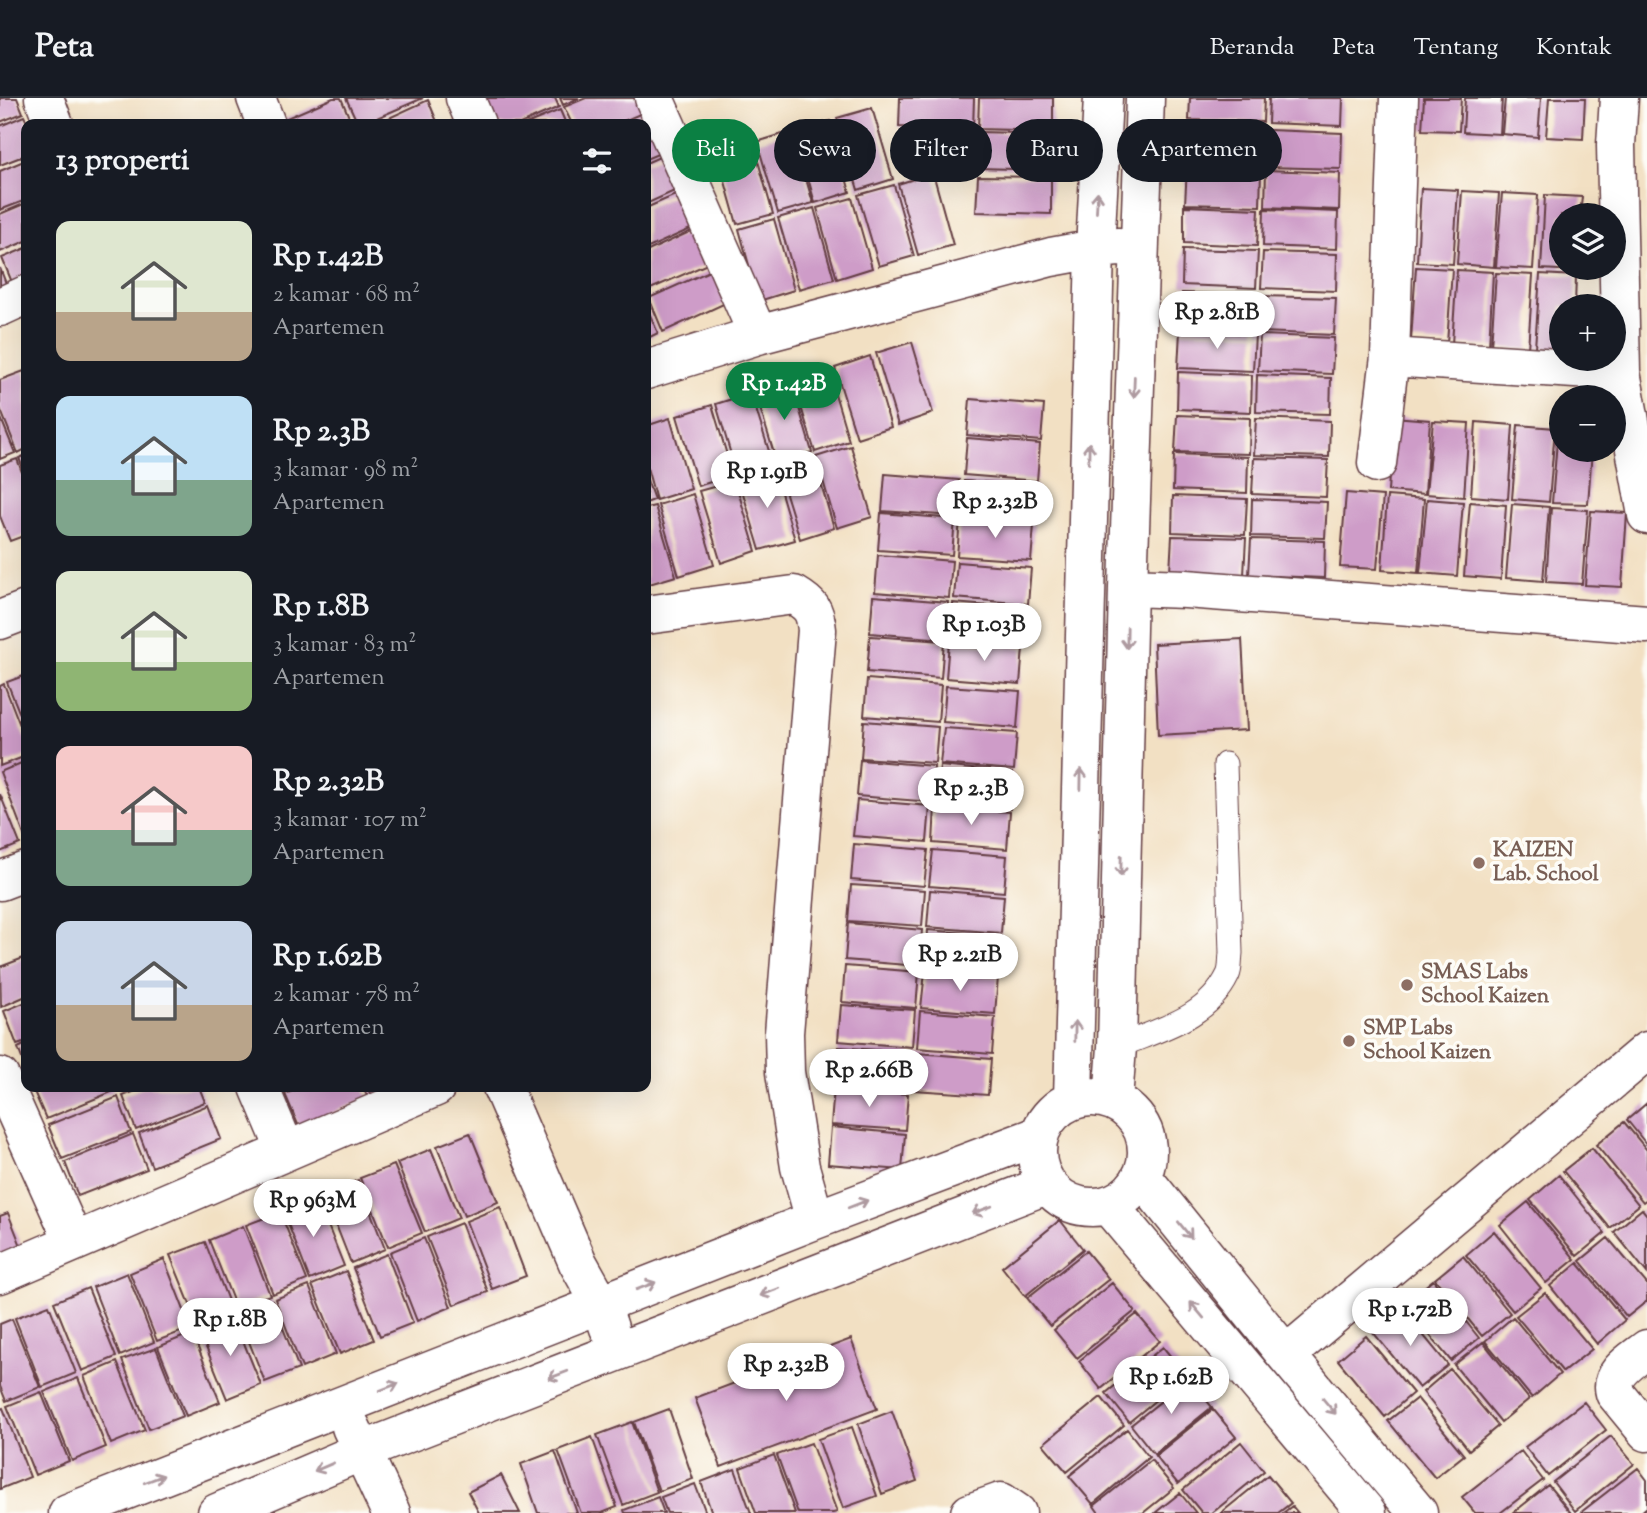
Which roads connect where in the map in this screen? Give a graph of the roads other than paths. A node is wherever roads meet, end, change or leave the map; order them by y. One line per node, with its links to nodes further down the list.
1 (44, 98): 8 (street)
2 (465, 98): 9 (street)
3 (654, 98): 14 (street)
4 (1103, 98): 11 (street, one-way to 4)
5 (1145, 98): 10 (street)
6 (1399, 98): 15 (street)
7 (1619, 98): 17 (street)
8 (52, 119)
9 (474, 119)
10 (1139, 246): 11 (street); 20 (street, one-way to 20)
11 (1095, 249): 14 (street); 34 (street, one-way to 11)
12 (21, 297): 13 (street)
13 (0, 307)
14 (758, 335): 16 (street)
15 (1390, 357): 17 (street); 18 (street)
16 (651, 368)
17 (1622, 372): 19 (street)
18 (1377, 463)
19 (1647, 515)
20 (1128, 587): 24 (street); 28 (street, one-way to 28)
21 (21, 612): 23 (street)
22 (651, 614): 41 (street)
23 (0, 620)
24 (1647, 624)
25 (1225, 764): 28 (lane)
26 (21, 873): 27 (street)
27 (0, 881)
28 (1117, 1047): 35 (street)
29 (1647, 1051): 47 (street)
30 (0, 1077): 42 (street)
31 (261, 1092): 37 (street)
32 (424, 1092): 37 (street)
33 (504, 1092): 44 (street)
34 (1073, 1099): 35 (street); 36 (street)
35 (1113, 1100): 38 (street)
36 (1038, 1136): 39 (street); 41 (street, one-way to 36)
37 (286, 1151): 42 (street)
38 (1142, 1177): 40 (street); 47 (street, one-way to 47)
39 (1045, 1185): 40 (street); 46 (street, one-way to 46)
40 (1109, 1206): 52 (street, one-way to 40)
41 (815, 1220): 44 (street, one-way to 41)
42 (74, 1242): 43 (street)
43 (0, 1274)
44 (601, 1304): 46 (street); 48 (street, one-way to 44)
45 (1647, 1349): 49 (street)
46 (617, 1352): 50 (street, one-way to 50)
47 (1286, 1354): 51 (street, one-way to 51)
48 (342, 1406): 50 (street); 53 (street, one-way to 48)
49 (1647, 1432)
50 (362, 1451): 54 (street, one-way to 54); 55 (street)
51 (1390, 1480): 52 (street); 58 (street)
52 (1360, 1511)
53 (68, 1513)
54 (217, 1513)
55 (391, 1513)
56 (970, 1513): 57 (street)
57 (1017, 1513)
58 (1418, 1513)

